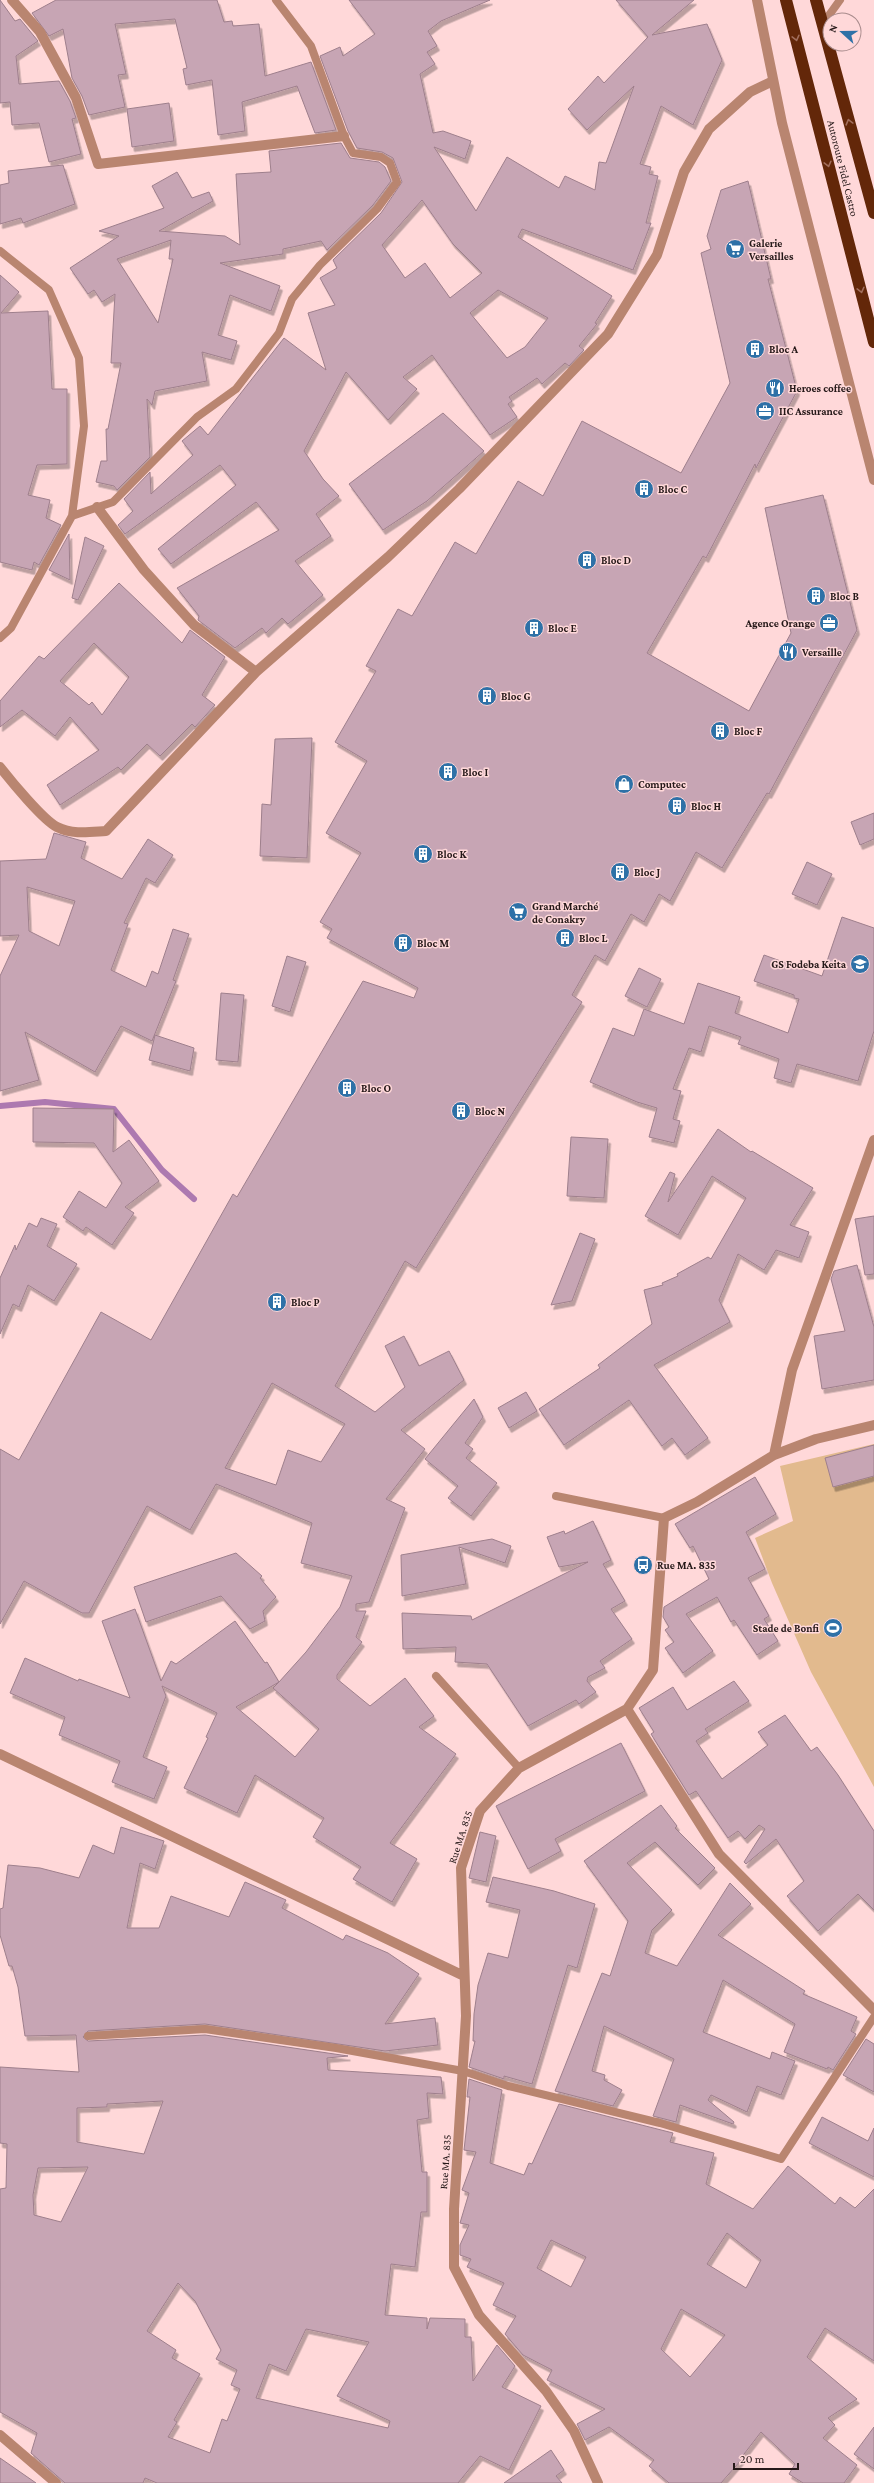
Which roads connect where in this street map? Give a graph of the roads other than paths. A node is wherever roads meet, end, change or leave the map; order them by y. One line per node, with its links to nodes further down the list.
1 (12, 0): 11 (street)
2 (276, 0): 11 (lane)
3 (757, 0): 10 (street)
4 (786, 0): 14 (highway, Autoroute Fidel Castro, one-way to 14)
5 (816, 0): 8 (highway, Autoroute Fidel Castro)
6 (840, 0): 7 (lane)
7 (831, 12)
8 (822, 25)
9 (829, 52): 12 (highway, Autoroute Fidel Castro, one-way to 9)
10 (773, 81): 15 (street); 19 (street)
11 (344, 136): 16 (lane)
12 (874, 213)
13 (0, 251): 17 (lane)
14 (874, 342)
15 (874, 480)
16 (97, 507): 17 (lane); 19 (street)
17 (72, 516): 18 (lane)
18 (0, 638)
19 (256, 672): 20 (street)
20 (0, 767)
21 (874, 1140): 23 (street)
22 (874, 1425): 23 (street)
23 (774, 1455): 25 (street)
24 (556, 1496): 25 (lane)
25 (664, 1518): 27 (street, Rue MA. 835)
26 (436, 1676): 29 (lane)
27 (627, 1709): 29 (street, Rue MA. 835); 31 (street)
28 (0, 1754): 30 (street)
29 (519, 1768): 30 (street, Rue MA. 835)
30 (464, 1976): 34 (street, Rue MA. 835)
31 (874, 2010)
32 (874, 2017): 34 (lane)
33 (88, 2036): 34 (lane)
34 (463, 2072): 37 (street, Rue MA. 835)
35 (0, 2435): 36 (street)
36 (56, 2483)
37 (598, 2483)

